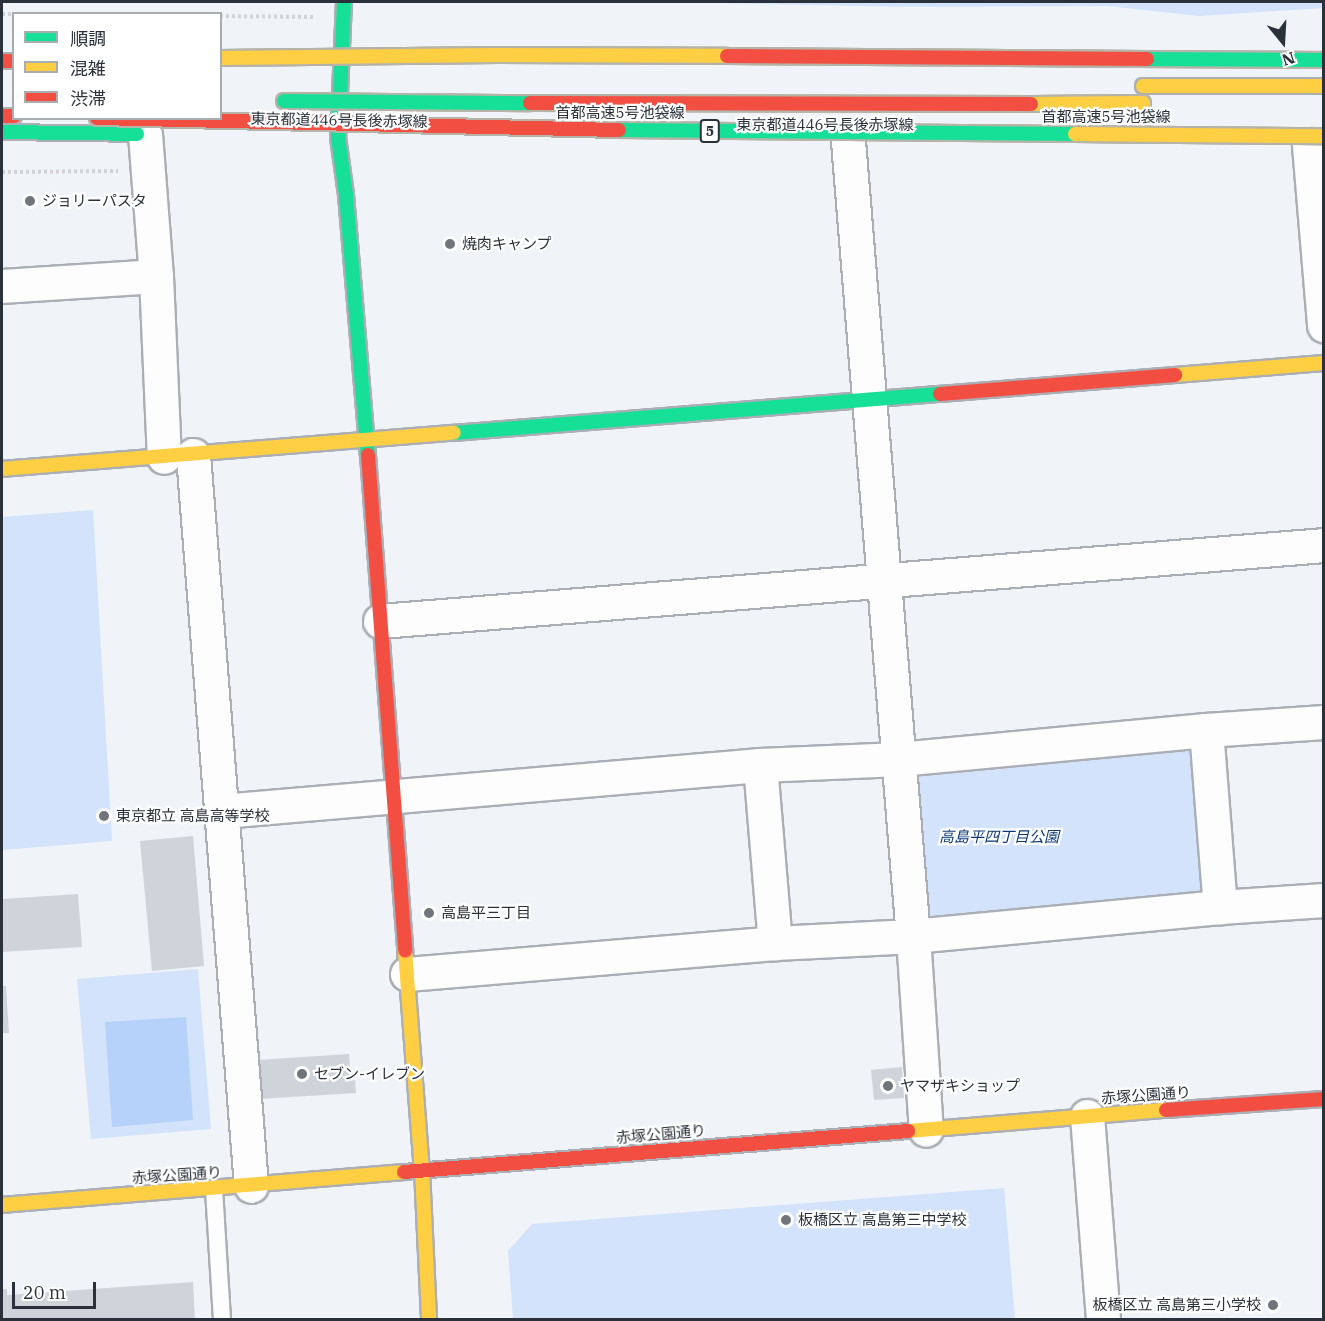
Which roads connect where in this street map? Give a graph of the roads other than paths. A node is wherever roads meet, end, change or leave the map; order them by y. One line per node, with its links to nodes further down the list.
1 (344, 2): 2 (main road)
2 (340, 45): 3 (main road); 4 (main road); 17 (main road)
3 (222, 46)
4 (1287, 52): 5 (street)
5 (1323, 55): 6 (main road, bridge)
6 (222, 58)
7 (323, 78): 8 (main road)
8 (359, 79)
9 (1137, 86): 10 (main road)
10 (1323, 86)
11 (265, 101): 12 (main road, bridge)
12 (1149, 103)
13 (170, 120): 19 (main road, 首都高速5号池袋線 / 5, bridge)
14 (2, 132): 15 (main road)
15 (151, 134): 20 (street)
16 (179, 134): 17 (main road, 東京都道446号長後赤塚線)
17 (338, 137): 18 (main road, 東京都道446号長後赤塚線); 25 (main road)
18 (848, 141): 19 (main road, 東京都道446号長後赤塚線); 24 (street)
19 (1319, 142): 22 (street)
20 (156, 276): 21 (street); 26 (street)
21 (2, 286)
22 (1323, 325)
23 (1323, 363): 24 (main road)
24 (870, 401): 25 (main road); 29 (street)
25 (367, 441): 26 (main road); 30 (main road)
26 (178, 456): 27 (main road); 36 (street)
27 (2, 469)
28 (1323, 545): 29 (street)
29 (885, 581): 30 (street); 33 (street)
30 (380, 621): 35 (main road)
31 (1323, 722): 32 (street)
32 (1206, 730): 33 (street); 38 (street)
33 (899, 759): 34 (street); 39 (street)
34 (760, 765): 35 (street); 40 (street)
35 (394, 796): 36 (street); 41 (main road)
36 (222, 811): 46 (street)
37 (1323, 900): 38 (street)
38 (1220, 907): 39 (street)
39 (913, 936): 40 (street); 44 (street)
40 (775, 943): 41 (street)
41 (406, 974): 45 (main road)
42 (1323, 1099): 43 (main road, 赤塚公園通り)
43 (1087, 1116): 44 (main road, 赤塚公園通り); 51 (street)
44 (926, 1130): 45 (main road, 赤塚公園通り)
45 (422, 1170): 46 (main road, 赤塚公園通り); 50 (main road)
46 (251, 1186): 47 (main road, 赤塚公園通り)
47 (214, 1189): 48 (main road, 赤塚公園通り); 49 (lane)
48 (2, 1205)
49 (222, 1320)
50 (429, 1320)
51 (1103, 1320)

